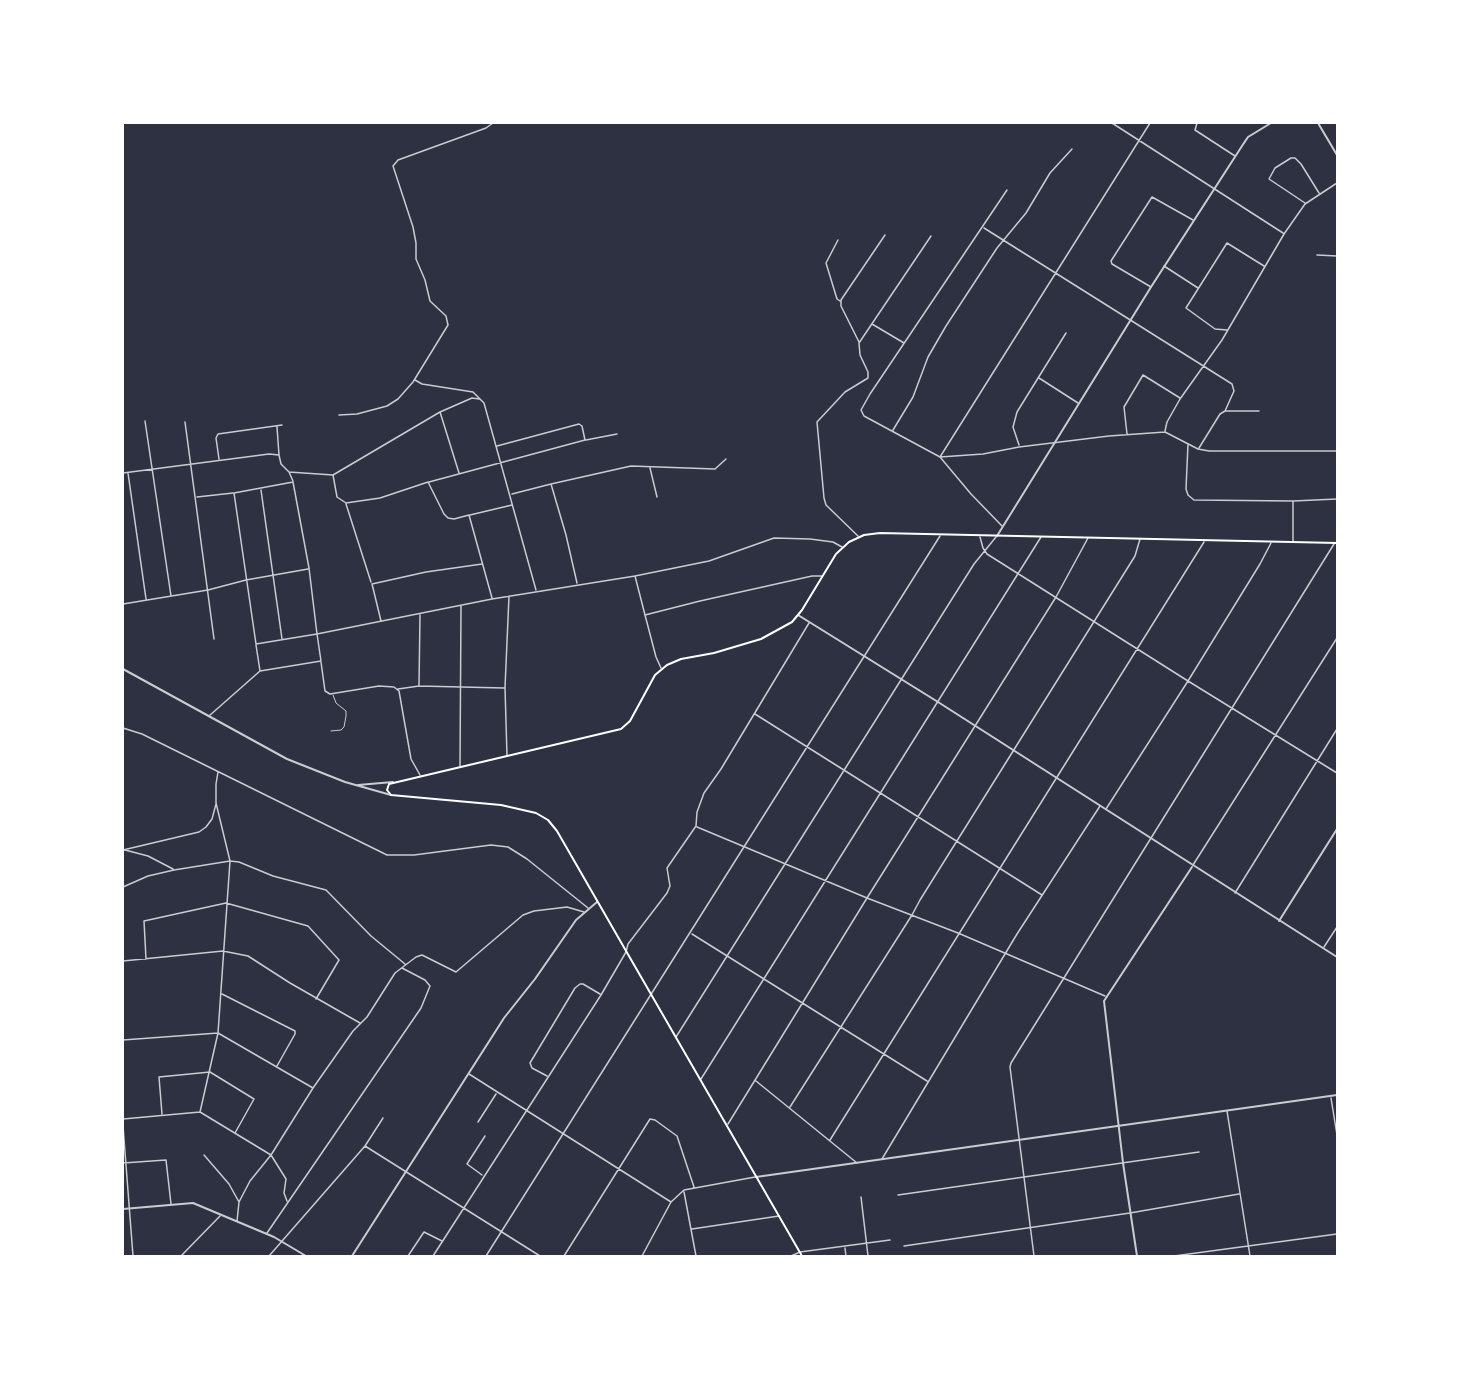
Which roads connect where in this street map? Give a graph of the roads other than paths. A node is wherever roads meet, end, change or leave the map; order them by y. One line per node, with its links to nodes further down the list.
1 (123, 123): 2 (street)
2 (140, 123)
3 (493, 123): 41 (street)
4 (1112, 123): 9 (street)
5 (1150, 123): 9 (street)
6 (1197, 123): 12 (street)
7 (1271, 123): 12 (street)
8 (1317, 123): 11 (street)
9 (1140, 140): 14 (street); 29 (street)
10 (1072, 149): 24 (street)
11 (1337, 155)
12 (1235, 156): 14 (street)
13 (1337, 183): 16 (street)
14 (1215, 188): 18 (street); 21 (street)
15 (1007, 190): 19 (street)
16 (1319, 194): 17 (street); 17 (street)
17 (1305, 204): 21 (street)
18 (1193, 221): 27 (street); 30 (street)
19 (982, 227): 24 (street); 38 (street)
20 (885, 234): 32 (street)
21 (1284, 234): 28 (street)
22 (932, 236): 34 (street)
23 (838, 240): 32 (street)
24 (1004, 240): 29 (street); 53 (street)
25 (1317, 255): 26 (street)
26 (1337, 256)
27 (1164, 266): 30 (street); 31 (street)
28 (1265, 267): 31 (street); 35 (street)
29 (1056, 273): 33 (street); 65 (street)
30 (1151, 287): 33 (street)
31 (1198, 288): 35 (street)
32 (841, 301): 37 (street)
33 (1131, 321): 39 (street); 44 (street)
34 (871, 323): 37 (street); 38 (street)
35 (1228, 330): 39 (street)
36 (1066, 333): 40 (street)
37 (859, 342): 94 (street)
38 (904, 343): 53 (street)
39 (1204, 367): 43 (street); 45 (street)
40 (1037, 377): 44 (street); 61 (street)
41 (415, 380): 42 (street); 48 (street)
42 (480, 399): 47 (street); 60 (street)
43 (1180, 399): 54 (street); 56 (street)
44 (1079, 403): 58 (street)
45 (1225, 411): 46 (street); 62 (street)
46 (1259, 411)
47 (440, 412): 75 (street); 76 (street)
48 (339, 415)
49 (145, 421): 71 (street)
50 (185, 422): 69 (street)
51 (282, 425): 52 (street)
52 (277, 426): 64 (street); 67 (street)
53 (893, 431): 65 (street)
54 (1165, 432): 56 (street); 59 (street)
55 (617, 434): 57 (street)
56 (1128, 435): 58 (street)
57 (585, 440): 60 (street); 68 (street)
58 (1056, 442): 61 (street); 90 (street)
59 (1188, 443): 62 (street); 86 (street)
60 (496, 446): 68 (street)
61 (1019, 447): 65 (street)
62 (1198, 449): 63 (street)
63 (1337, 451)
64 (279, 455): 67 (street); 73 (street)
65 (940, 457): 90 (street)
66 (726, 459): 70 (street)
67 (219, 460): 69 (street)
68 (501, 463): 75 (street); 82 (street)
69 (191, 464): 71 (street); 83 (street)
70 (650, 467): 79 (street); 84 (street)
71 (152, 469): 72 (street); 116 (street)
72 (127, 472): 74 (street); 119 (street)
73 (289, 472): 76 (street); 77 (street)
74 (123, 473)
75 (459, 473): 78 (street)
76 (333, 475): 87 (street)
77 (293, 482): 80 (street); 105 (street)
78 (428, 482): 87 (street); 89 (street)
79 (551, 484): 82 (street); 112 (street)
80 (261, 489): 81 (street); 107 (street)
81 (234, 493): 83 (street); 110 (street)
82 (510, 494): 88 (street)
83 (197, 497): 113 (street)
84 (657, 497)
85 (1337, 499): 86 (street)
86 (1293, 501): 100 (street)
87 (346, 503): 111 (street)
88 (513, 504): 89 (street); 114 (street)
89 (469, 515): 104 (street)
90 (1002, 526): 93 (street)
91 (940, 535): 92 (main road); 94 (main road); 134 (street)
92 (980, 536): 93 (main road); 103 (street)
93 (997, 536): 95 (main road); 103 (street)
94 (858, 537): 102 (main road)
95 (1041, 537): 96 (main road); 106 (street)
96 (1089, 538): 97 (main road); 117 (street)
97 (1140, 539): 98 (main road); 126 (street)
98 (1204, 542): 99 (main road); 133 (street)
99 (1271, 543): 100 (main road); 140 (street)
100 (1293, 543): 101 (main road)
101 (1336, 543): 147 (street)
102 (842, 547): 108 (street); 109 (main road)
103 (985, 551): 106 (street); 139 (street)
104 (483, 564): 111 (street); 118 (street)
105 (309, 568): 107 (street); 128 (street)
106 (1019, 572): 117 (street); 146 (street)
107 (273, 575): 110 (street); 131 (street)
108 (635, 576): 112 (street); 123 (street)
109 (822, 576): 123 (street); 124 (main road)
110 (246, 580): 113 (street); 132 (street)
111 (372, 584): 125 (street)
112 (577, 584): 114 (street)
113 (208, 590): 116 (street); 130 (street)
114 (536, 591): 115 (street)
115 (509, 596): 118 (street); 143 (street)
116 (171, 597): 119 (street)
117 (1056, 597): 126 (street); 150 (street)
118 (492, 599): 121 (street)
119 (147, 600): 120 (street)
120 (123, 604)
121 (461, 605): 122 (street); 142 (street)
122 (420, 613): 125 (street); 141 (street)
123 (645, 615): 137 (street)
124 (798, 615): 127 (street); 137 (main road)
125 (381, 621): 128 (street)
126 (1095, 621): 133 (street); 156 (street)
127 (809, 622): 134 (street); 148 (street)
128 (317, 634): 131 (street); 135 (street)
129 (1337, 638): 154 (street)
130 (214, 639)
131 (282, 639): 132 (street)
132 (256, 644): 138 (street)
133 (1137, 648): 140 (street); 164 (street)
134 (865, 656): 139 (street); 155 (street)
135 (321, 661): 138 (street); 145 (street)
136 (123, 669): 149 (street)
137 (662, 669): 157 (main road)
138 (260, 671): 149 (street)
139 (901, 679): 146 (street); 160 (street)
140 (1188, 681): 147 (street); 171 (street)
141 (419, 686): 142 (street); 144 (street)
142 (460, 688): 143 (street); 159 (street)
143 (505, 688): 157 (street)
144 (398, 689): 145 (street); 163 (street)
145 (332, 694): 153 (lane)
146 (938, 702): 150 (street); 167 (street)
147 (1232, 708): 154 (street); 175 (street)
148 (755, 714): 155 (street); 173 (street)
149 (209, 716): 166 (street)
150 (975, 726): 156 (street); 172 (street)
151 (123, 728): 161 (street)
152 (1337, 729): 158 (street)
153 (331, 731)
154 (1276, 736): 158 (street); 181 (street)
155 (809, 747): 160 (street); 177 (street)
156 (1014, 750): 164 (street); 176 (street)
157 (507, 757): 159 (main road)
158 (1317, 761): 162 (street); 186 (street)
159 (460, 768): 163 (main road)
160 (844, 770): 167 (street); 180 (street)
161 (218, 771): 169 (street); 191 (street)
162 (1337, 773)
163 (420, 776): 165 (main road)
164 (1056, 778): 170 (street); 182 (street)
165 (393, 782): 166 (street); 168 (main road)
166 (354, 785): 168 (street)
167 (880, 792): 172 (street); 184 (street)
168 (391, 795): 189 (main road)
169 (216, 803): 178 (street); 179 (street)
170 (1100, 806): 171 (street); 187 (street)
171 (1106, 809): 175 (street)
172 (918, 818): 176 (street); 188 (street)
173 (696, 826): 177 (street); 200 (street)
174 (1337, 829): 194 (street)
175 (1152, 839): 181 (street); 209 (street)
176 (957, 841): 182 (street); 193 (street)
177 (745, 846): 180 (street); 196 (street)
178 (124, 850): 183 (street)
179 (230, 861): 183 (street); 190 (street); 206 (street)
180 (785, 864): 184 (street); 202 (street)
181 (1192, 866): 186 (street); 213 (street)
182 (1000, 867): 187 (street); 197 (street)
183 (174, 870): 185 (street)
184 (825, 879): 188 (street); 208 (street)
185 (123, 887)
186 (1235, 893): 194 (street)
187 (1043, 895): 201 (street)
188 (867, 898): 193 (street); 215 (street)
189 (597, 902): 191 (street); 200 (main road)
190 (226, 903): 199 (street); 204 (street); 214 (street)
191 (588, 909): 192 (street)
192 (584, 912): 206 (street); 224 (street)
193 (912, 915): 197 (street); 217 (street)
194 (1279, 921): 198 (street)
195 (1337, 927): 198 (street)
196 (691, 933): 202 (street); 211 (street)
197 (958, 933): 201 (street); 221 (street)
198 (1323, 948): 203 (street)
199 (223, 951): 204 (street); 210 (street); 214 (street)
200 (627, 952): 211 (main road); 212 (street)
201 (1006, 954): 209 (street); 228 (street)
202 (727, 956): 208 (street); 219 (street)
203 (1337, 957)
204 (146, 959): 205 (street)
205 (123, 961)
206 (406, 965): 207 (street)
207 (402, 968): 216 (street); 269 (street)
208 (763, 979): 215 (street); 226 (street)
209 (1065, 979): 213 (street); 249 (street)
210 (221, 993): 218 (street); 222 (street)
211 (651, 994): 219 (main road); 245 (street)
212 (601, 995): 225 (street); 225 (street)
213 (1106, 997): 243 (street)
214 (316, 999): 216 (street)
215 (802, 1003): 217 (street); 227 (street)
216 (360, 1023): 229 (street)
217 (839, 1027): 221 (street); 233 (street)
218 (218, 1033): 220 (street); 222 (street); 223 (street)
219 (676, 1037): 226 (main road)
220 (123, 1040)
221 (883, 1054): 228 (street); 248 (street)
222 (277, 1066): 229 (street)
223 (210, 1072): 236 (street); 237 (street); 244 (street)
224 (468, 1074): 230 (street); 259 (street)
225 (548, 1077): 234 (street)
226 (700, 1080): 241 (main road)
227 (755, 1080): 233 (street); 241 (street)
228 (928, 1081): 254 (street)
229 (313, 1088): 253 (street)
230 (496, 1093): 234 (street); 240 (street)
231 (1337, 1095): 232 (street)
232 (1331, 1096): 235 (street); 246 (street)
233 (790, 1107): 248 (street)
234 (525, 1111): 245 (street); 260 (street)
235 (1227, 1111): 243 (street); 265 (street)
236 (200, 1112): 237 (street); 244 (street)
237 (162, 1115): 239 (street)
238 (383, 1118): 250 (street)
239 (123, 1119)
240 (478, 1122)
241 (728, 1125): 261 (main road)
242 (123, 1126): 255 (street)
243 (1119, 1126): 249 (street); 257 (street)
244 (235, 1133): 253 (street)
245 (562, 1134): 258 (street); 281 (street)
246 (1337, 1135)
247 (484, 1136): 260 (street)
248 (830, 1140): 256 (street)
249 (1020, 1140): 254 (street); 262 (street)
250 (365, 1146): 259 (street); 285 (street)
251 (1199, 1152): 257 (street)
252 (204, 1155): 268 (street)
253 (271, 1155): 268 (street); 269 (street)
254 (882, 1159): 256 (street)
255 (125, 1163): 271 (street); 272 (street)
256 (857, 1163): 261 (street)
257 (1123, 1163): 262 (street); 275 (street)
258 (618, 1170): 263 (street); 270 (street); 301 (street)
259 (405, 1172): 274 (street); 296 (street)
260 (483, 1176): 274 (street)
261 (756, 1177): 263 (street); 277 (main road)
262 (1024, 1178): 266 (street); 279 (street)
263 (694, 1187): 264 (street)
264 (684, 1190): 270 (street); 280 (street)
265 (1239, 1194): 275 (street); 288 (street)
266 (898, 1195)
267 (861, 1197): 287 (street)
268 (239, 1202): 278 (street)
269 (288, 1202): 282 (street)
270 (671, 1202): 302 (street)
271 (171, 1204): 272 (street); 276 (street)
272 (130, 1208): 273 (street); 292 (street)
273 (123, 1209)
274 (463, 1209): 281 (street); 286 (street)
275 (1131, 1212): 279 (street); 308 (street)
276 (220, 1215): 278 (street); 293 (street)
277 (779, 1216): 280 (street); 291 (main road)
278 (237, 1222): 282 (street)
279 (1030, 1226): 289 (street); 307 (street)
280 (692, 1229): 303 (street)
281 (501, 1232): 299 (street); 300 (street)
282 (267, 1233): 285 (street)
283 (1337, 1234): 288 (street)
284 (890, 1240): 287 (street)
285 (282, 1241): 294 (street); 295 (street)
286 (442, 1241): 297 (street); 298 (street)
287 (867, 1244): 290 (street); 306 (street)
288 (1248, 1245): 309 (street); 310 (street)
289 (904, 1246)
290 (845, 1247): 291 (street); 305 (street)
291 (801, 1254): 304 (street)
292 (133, 1256)
293 (182, 1256)
294 (268, 1256)
295 (306, 1256)
296 (352, 1256)
297 (408, 1256)
298 (433, 1256)
299 (486, 1256)
300 (540, 1256)
301 (564, 1256)
302 (642, 1256)
303 (696, 1256)
304 (791, 1256)
305 (846, 1256)
306 (868, 1256)
307 (1034, 1256)
308 (1137, 1256)
309 (1174, 1256)
310 (1250, 1256)

